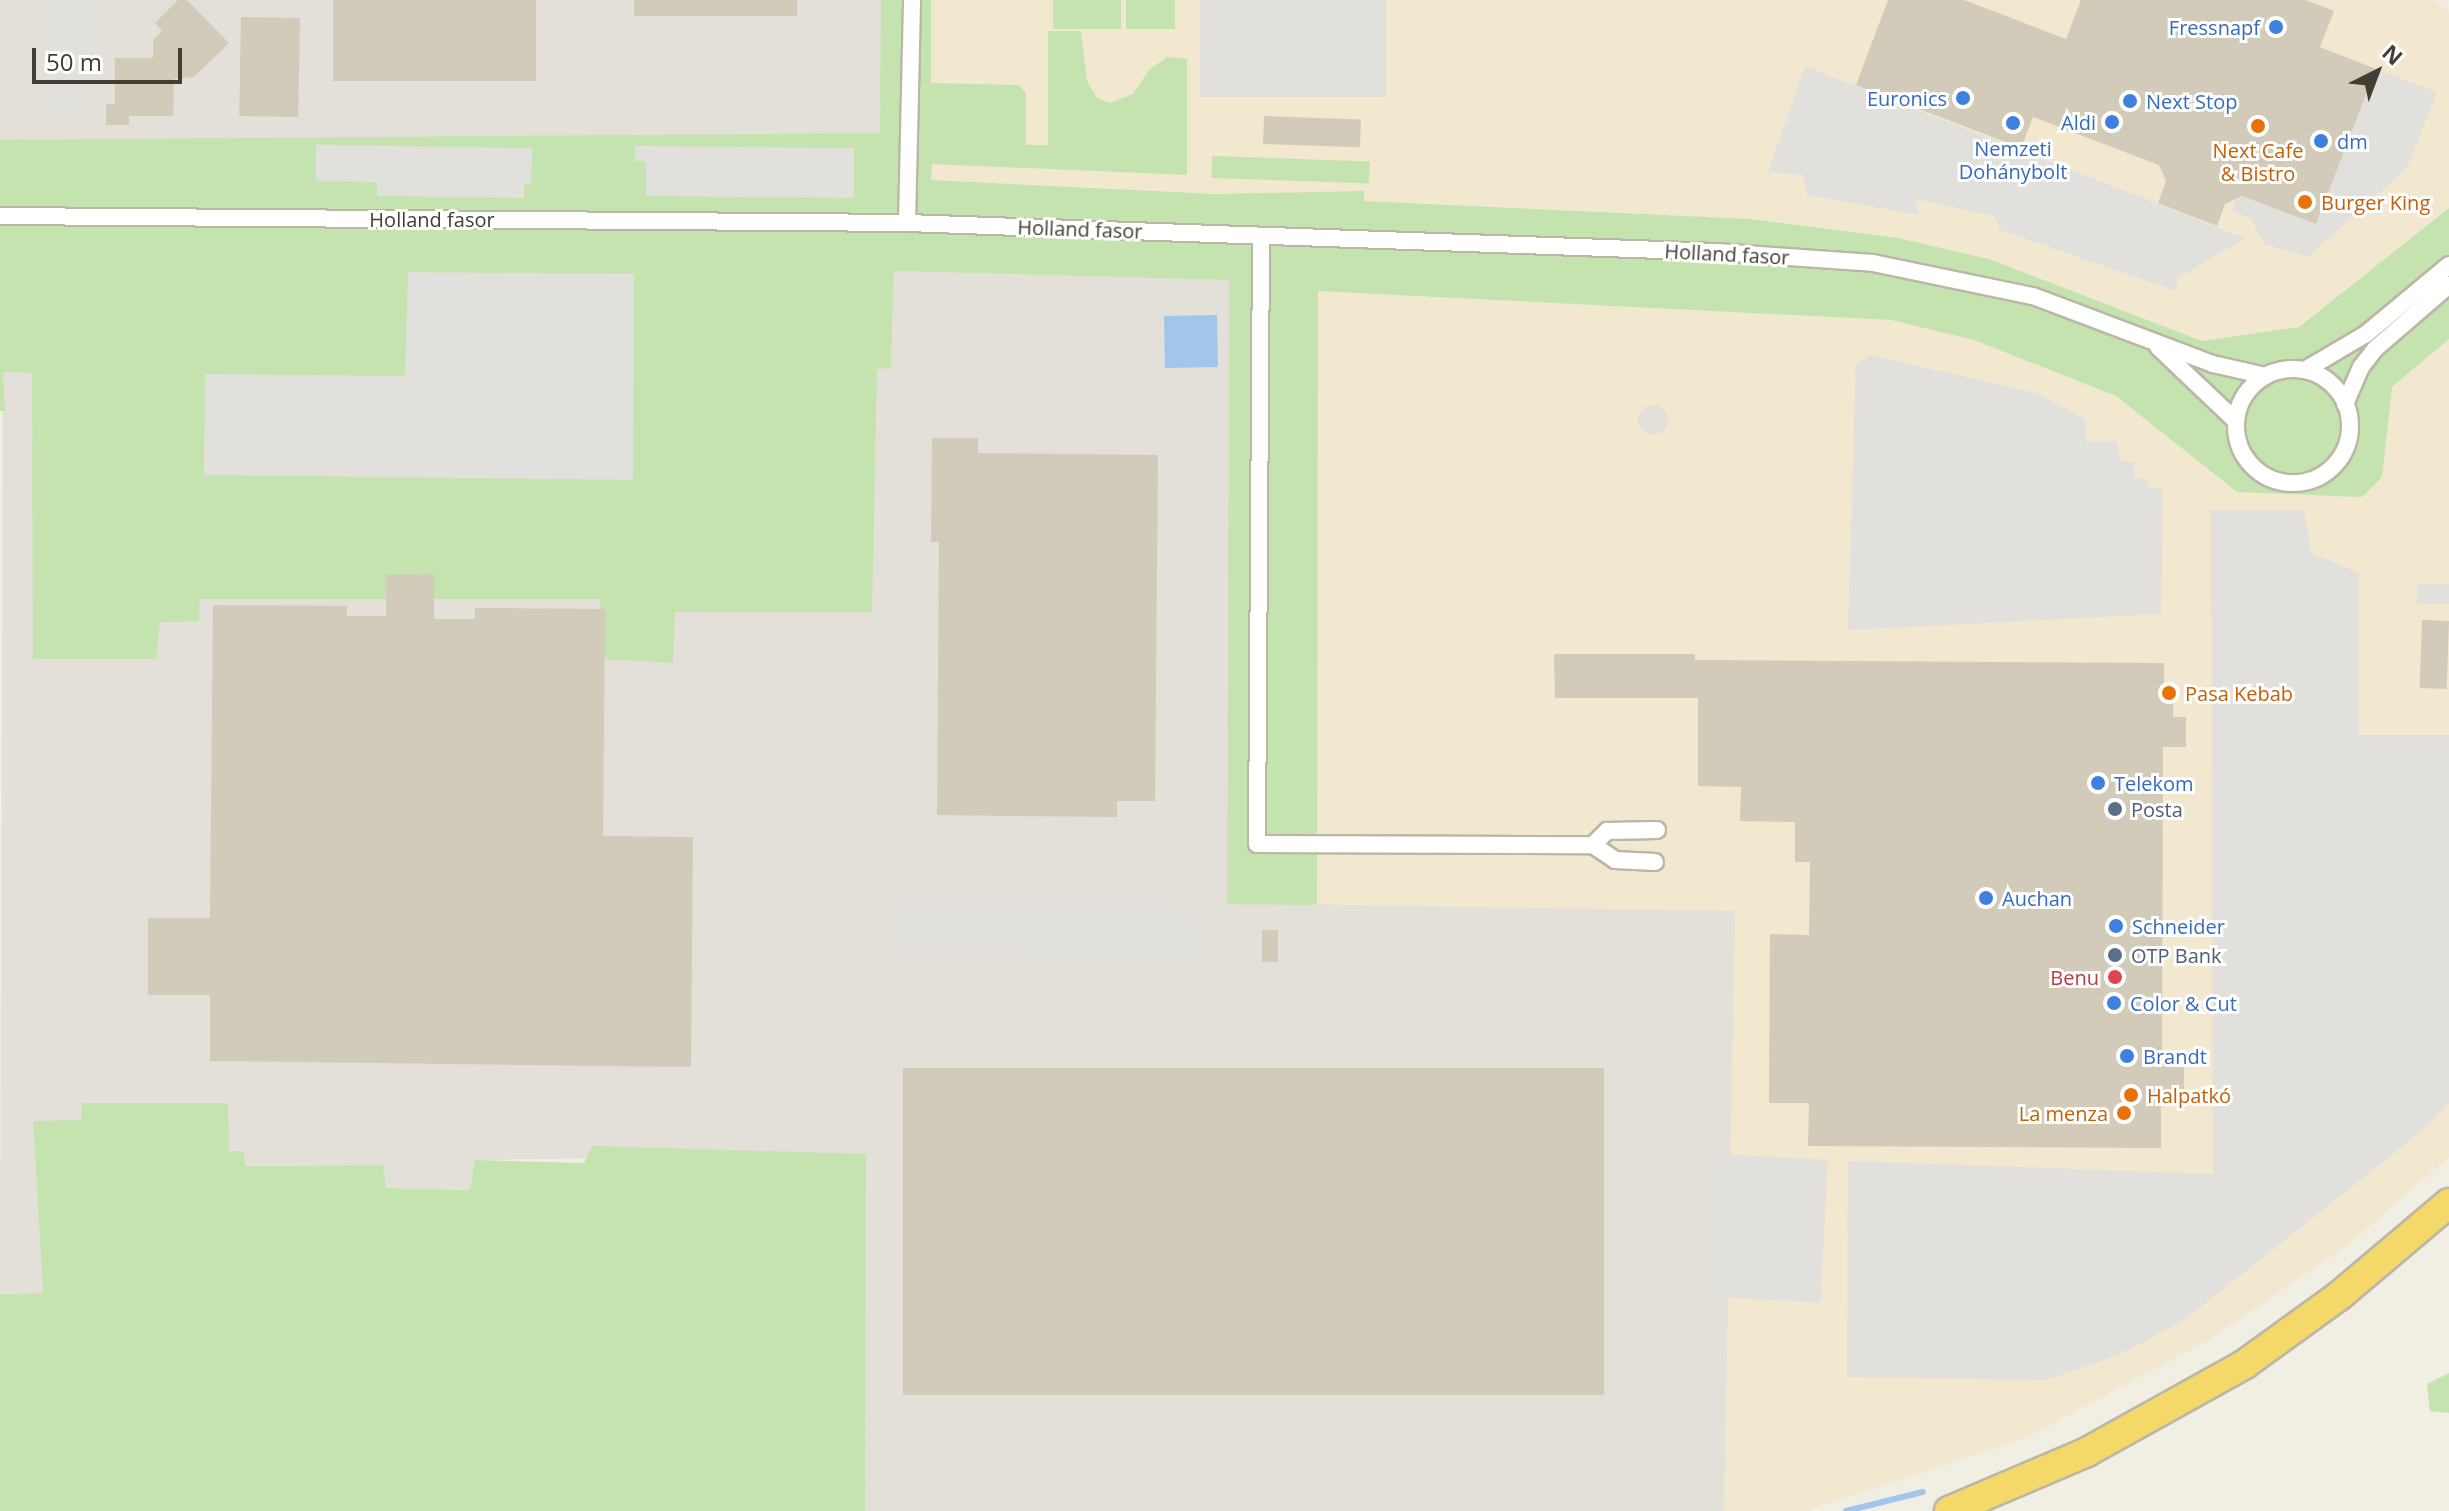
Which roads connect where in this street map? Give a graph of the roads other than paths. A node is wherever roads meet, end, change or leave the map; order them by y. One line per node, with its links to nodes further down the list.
1 (912, 0): 3 (street)
2 (0, 216): 3 (street, Holland fasor)
3 (907, 223): 4 (street, Holland fasor)
4 (1261, 237): 7 (street, Holland fasor); 13 (street)
5 (2449, 265): 8 (street)
6 (2449, 285): 10 (street)
7 (2148, 338): 9 (street, Holland fasor); 11 (street, Holland fasor)
8 (2305, 370): 9 (street); 10 (street)
9 (2266, 376): 11 (street)
10 (2345, 404): 11 (street)
11 (2236, 421)
12 (1657, 830): 13 (street)
13 (1593, 845): 14 (street)
14 (1655, 862)
15 (2449, 1203): 16 (highway)
16 (1949, 1511)

